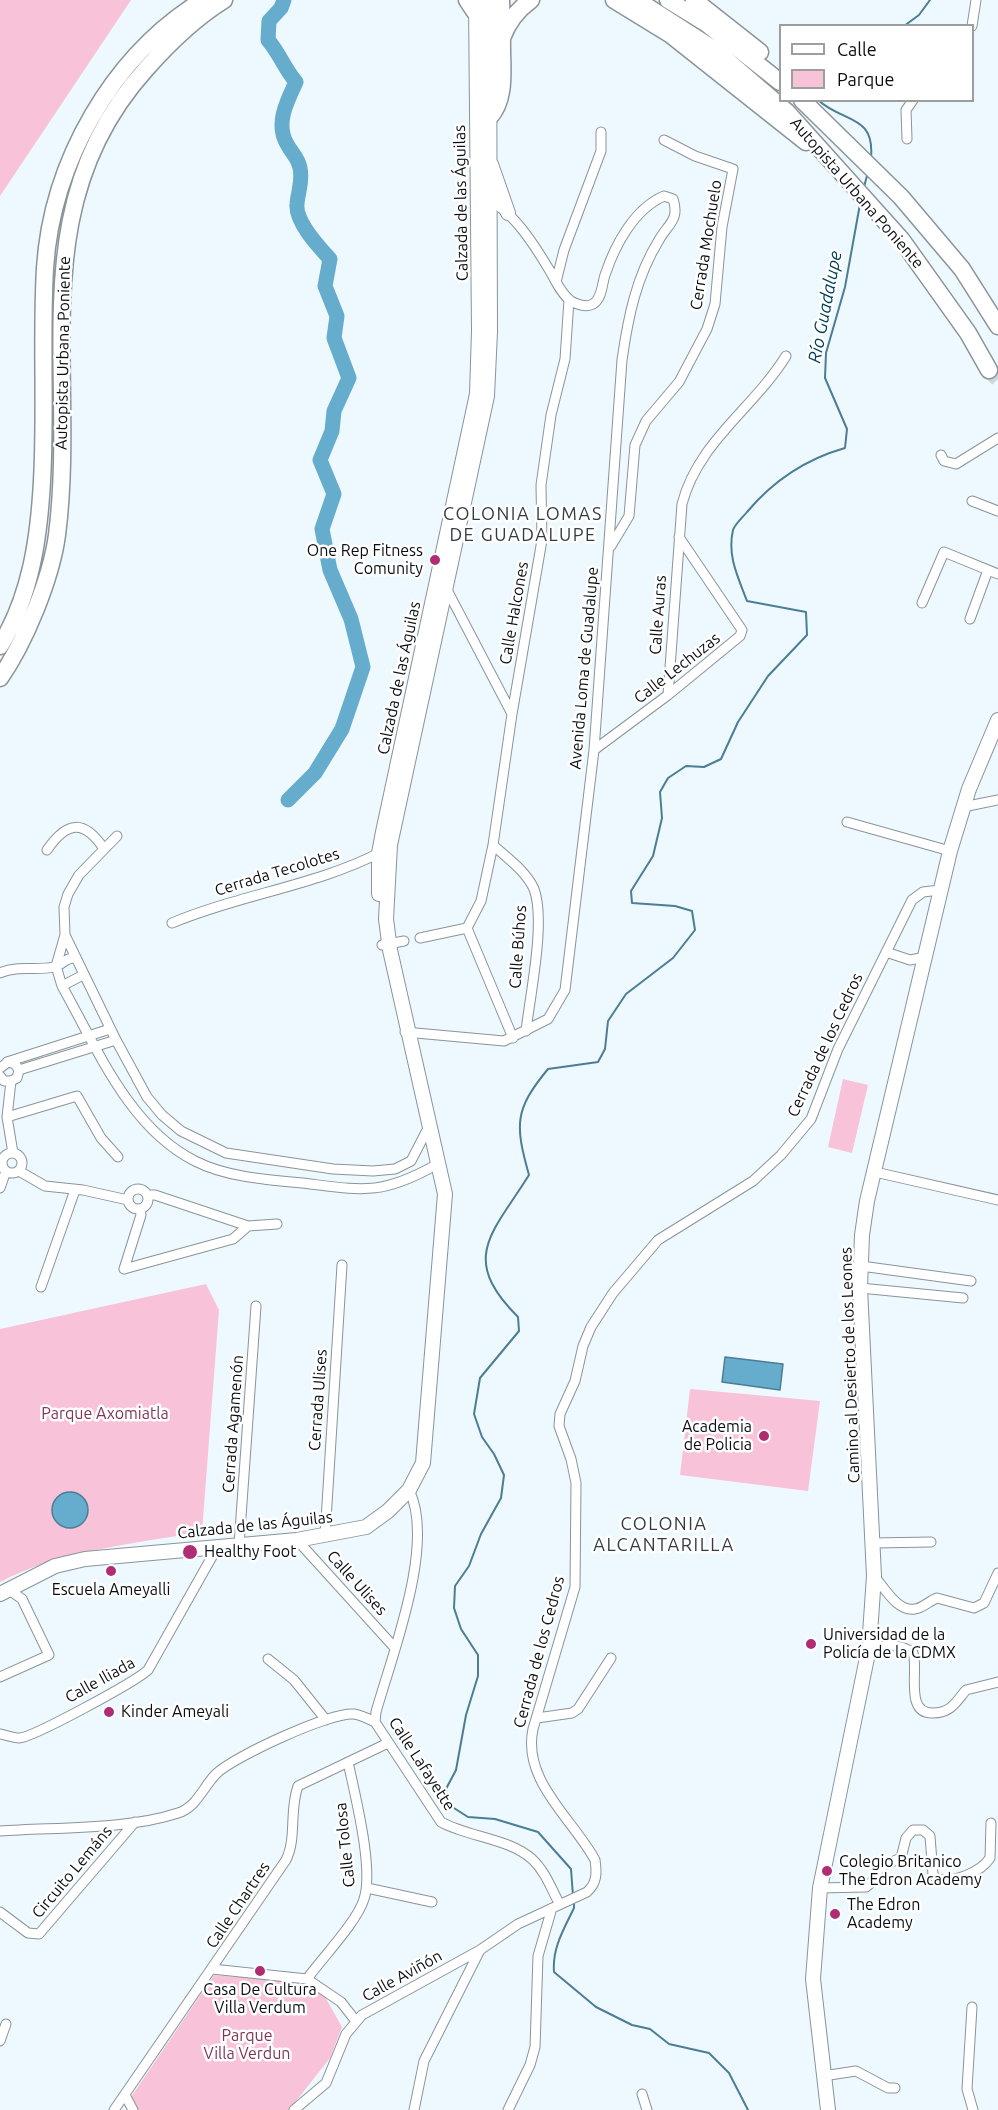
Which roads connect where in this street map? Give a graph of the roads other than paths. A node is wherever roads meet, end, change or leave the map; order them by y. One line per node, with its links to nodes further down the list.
1 (224, 0): 14 (highway, Autopista Urbana Poniente)
2 (531, 0): 12 (highway)
3 (614, 0): 10 (highway, Autopista Urbana Poniente)
4 (668, 0): 15 (highway)
5 (694, 0): 13 (highway)
6 (976, 0): 11 (street)
7 (500, 1): 12 (highway); 18 (main road, Calzada de las Águilas)
8 (198, 2): 14 (highway, Autopista Urbana Poniente)
9 (473, 4): 23 (main road, Calzada de las Águilas)
10 (636, 4): 29 (highway, Autopista Urbana Poniente)
11 (972, 24)
12 (502, 38): 18 (highway)
13 (779, 70)
14 (129, 76): 41 (highway, Autopista Urbana Poniente); 42 (highway, Autopista Urbana Poniente)
15 (779, 81)
16 (806, 102): 27 (highway, Autopista Urbana Poniente)
17 (912, 102): 20 (street)
18 (489, 118): 22 (main road, Calzada de las Águilas)
19 (601, 132): 25 (street)
20 (907, 139)
21 (664, 140): 35 (street, Cerrada Mochuelo)
22 (489, 160): 23 (main road, Calzada de las Águilas); 24 (main road)
23 (483, 201): 24 (street); 38 (main road, Calzada de las Águilas)
24 (508, 213): 25 (street)
25 (556, 282): 26 (street)
26 (569, 300): 35 (street, Avenida Loma de Guadalupe); 44 (street, Calle Halcones)
27 (998, 326)
28 (786, 356): 34 (street)
29 (989, 370)
30 (998, 438): 31 (street)
31 (941, 455)
32 (972, 501): 33 (street)
33 (998, 511)
34 (679, 537): 43 (street, Calle Auras); 43 (street, Calle Lechuzas)
35 (609, 548): 46 (street, Avenida Loma de Guadalupe)
36 (988, 570): 37 (street); 39 (street); 40 (street)
37 (998, 574)
38 (443, 583): 44 (street); 53 (main road, Calzada de las Águilas)
39 (922, 603)
40 (970, 619)
41 (0, 646)
42 (0, 678)
43 (668, 695): 46 (street, Calle Lechuzas)
44 (512, 714): 51 (street, Calle Halcones)
45 (998, 720): 48 (main road, Camino al Desierto de los Leones)
46 (594, 750): 72 (street, Avenida Loma de Guadalupe)
47 (998, 800): 48 (street)
48 (963, 807): 55 (main road, Camino al Desierto de los Leones)
49 (847, 822): 55 (street)
50 (117, 836): 52 (street)
51 (493, 845): 58 (street, Calle Halcones); 72 (street, Calle Búhos)
52 (104, 849): 54 (street); 59 (street)
53 (385, 849): 57 (street, Cerrada Tecolotes); 62 (main road, Calzada de las Águilas)
54 (47, 850)
55 (950, 851): 56 (main road, Camino al Desierto de los Leones)
56 (940, 890): 63 (street, Cerrada de los Cedros); 64 (main road, Camino al Desierto de los Leones)
57 (172, 923)
58 (467, 928): 60 (street); 74 (street)
59 (65, 935): 65 (street); 66 (street)
60 (420, 938)
61 (404, 941): 62 (street)
62 (386, 944): 71 (main road, Calzada de las Águilas)
63 (886, 952): 64 (street); 125 (street, Cerrada de los Cedros)
64 (926, 957): 91 (main road, Camino al Desierto de los Leones)
65 (76, 958): 66 (street); 68 (street)
66 (56, 966): 67 (street); 69 (street)
67 (0, 973)
68 (83, 975): 69 (street); 70 (street)
69 (62, 986): 73 (street)
70 (110, 1029): 73 (street); 76 (street)
71 (407, 1031): 74 (street, Avenida Loma de Guadalupe); 84 (main road, Calzada de las Águilas); 99 (main road, Calzada de las Águilas)
72 (526, 1031): 74 (street, Avenida Loma de Guadalupe)
73 (90, 1036): 75 (street); 77 (street)
74 (513, 1038)
75 (78, 1040): 78 (street); 79 (street)
76 (116, 1040): 77 (street); 87 (street)
77 (97, 1048): 78 (street); 92 (street)
78 (83, 1052): 80 (street)
79 (3, 1065): 80 (street)
80 (18, 1070): 82 (street)
81 (0, 1076): 82 (street)
82 (11, 1082): 83 (street)
83 (6, 1117): 85 (street); 86 (street)
84 (426, 1132): 87 (street); 89 (main road, Calzada de las Águilas)
85 (13, 1153): 88 (street); 90 (street)
86 (118, 1157)
87 (411, 1161): 92 (street)
88 (3, 1166): 90 (street); 93 (street)
89 (434, 1167): 92 (street); 99 (main road, Calzada de las Águilas)
90 (19, 1171): 94 (street)
91 (875, 1172): 97 (street); 103 (main road, Camino al Desierto de los Leones)
92 (415, 1177)
93 (0, 1188)
94 (75, 1190): 96 (street); 105 (street)
95 (147, 1195): 96 (street); 98 (street); 101 (street)
96 (128, 1200): 98 (street)
97 (998, 1200)
98 (140, 1209): 101 (street)
99 (442, 1216): 109 (main road, Calzada de las Águilas)
100 (277, 1224): 101 (street)
101 (248, 1226)
102 (342, 1265): 110 (street, Cerrada Ulises)
103 (861, 1266): 104 (street); 106 (main road, Camino al Desierto de los Leones)
104 (971, 1281)
105 (41, 1287)
106 (860, 1288): 107 (street); 113 (main road, Camino al Desierto de los Leones)
107 (963, 1298)
108 (256, 1306): 114 (street, Cerrada Agamenón)
109 (409, 1490): 110 (main road, Calzada de las Águilas); 119 (street, Calle Lafayette)
110 (325, 1536): 111 (main road, Calzada de las Águilas)
111 (297, 1540): 114 (main road, Calzada de las Águilas); 119 (street, Calle Ulises)
112 (931, 1542): 113 (street)
113 (873, 1544): 117 (main road, Camino al Desierto de los Leones)
114 (239, 1545): 115 (main road, Calzada de las Águilas)
115 (218, 1546): 118 (main road, Calzada de las Águilas); 128 (street, Calle Iliada)
116 (998, 1573): 117 (street)
117 (874, 1576): 120 (main road, Camino al Desierto de los Leones)
118 (4, 1592): 123 (street)
119 (394, 1647): 127 (street, Calle Lafayette)
120 (869, 1648): 124 (street); 134 (main road, Camino al Desierto de los Leones)
121 (611, 1658): 125 (street)
122 (268, 1659): 126 (street)
123 (0, 1677)
124 (998, 1682)
125 (537, 1718): 137 (street, Cerrada de los Cedros)
126 (326, 1720): 127 (street, Circuito Lemáns); 131 (street, Circuito Lemáns)
127 (375, 1722): 129 (street, Calle Lafayette)
128 (0, 1734)
129 (388, 1743): 130 (street, Calle Chartres); 137 (street, Calle Lafayette)
130 (348, 1762): 135 (street, Calle Tolosa); 140 (street, Calle Chartres)
131 (135, 1822): 133 (street, Circuito Lemáns); 138 (street, Circuito Lemáns)
132 (991, 1823): 134 (street)
133 (0, 1831)
134 (821, 1884): 146 (main road, Camino al Desierto de los Leones)
135 (367, 1888): 136 (street); 141 (street, Calle Tolosa)
136 (432, 1902)
137 (558, 1904): 139 (street, Calle Aviñón); 154 (street)
138 (0, 1912)
139 (480, 1950): 143 (street, Calle Aviñón); 153 (street)
140 (212, 1969): 141 (street); 149 (street, Calle Chartres)
141 (308, 1979): 143 (street)
142 (972, 2007): 157 (street)
143 (355, 2020): 152 (street, Calle Aviñón)
144 (6, 2024): 145 (street)
145 (0, 2041)
146 (823, 2076): 147 (street); 156 (main road, Camino al Desierto de los Leones)
147 (895, 2088)
148 (642, 2094): 155 (street)
149 (125, 2095): 150 (street, Calle Chartres); 151 (street)
150 (114, 2110)
151 (133, 2110)
152 (294, 2110)
153 (414, 2110)
154 (508, 2110)
155 (647, 2110)
156 (828, 2110)
157 (973, 2110)

